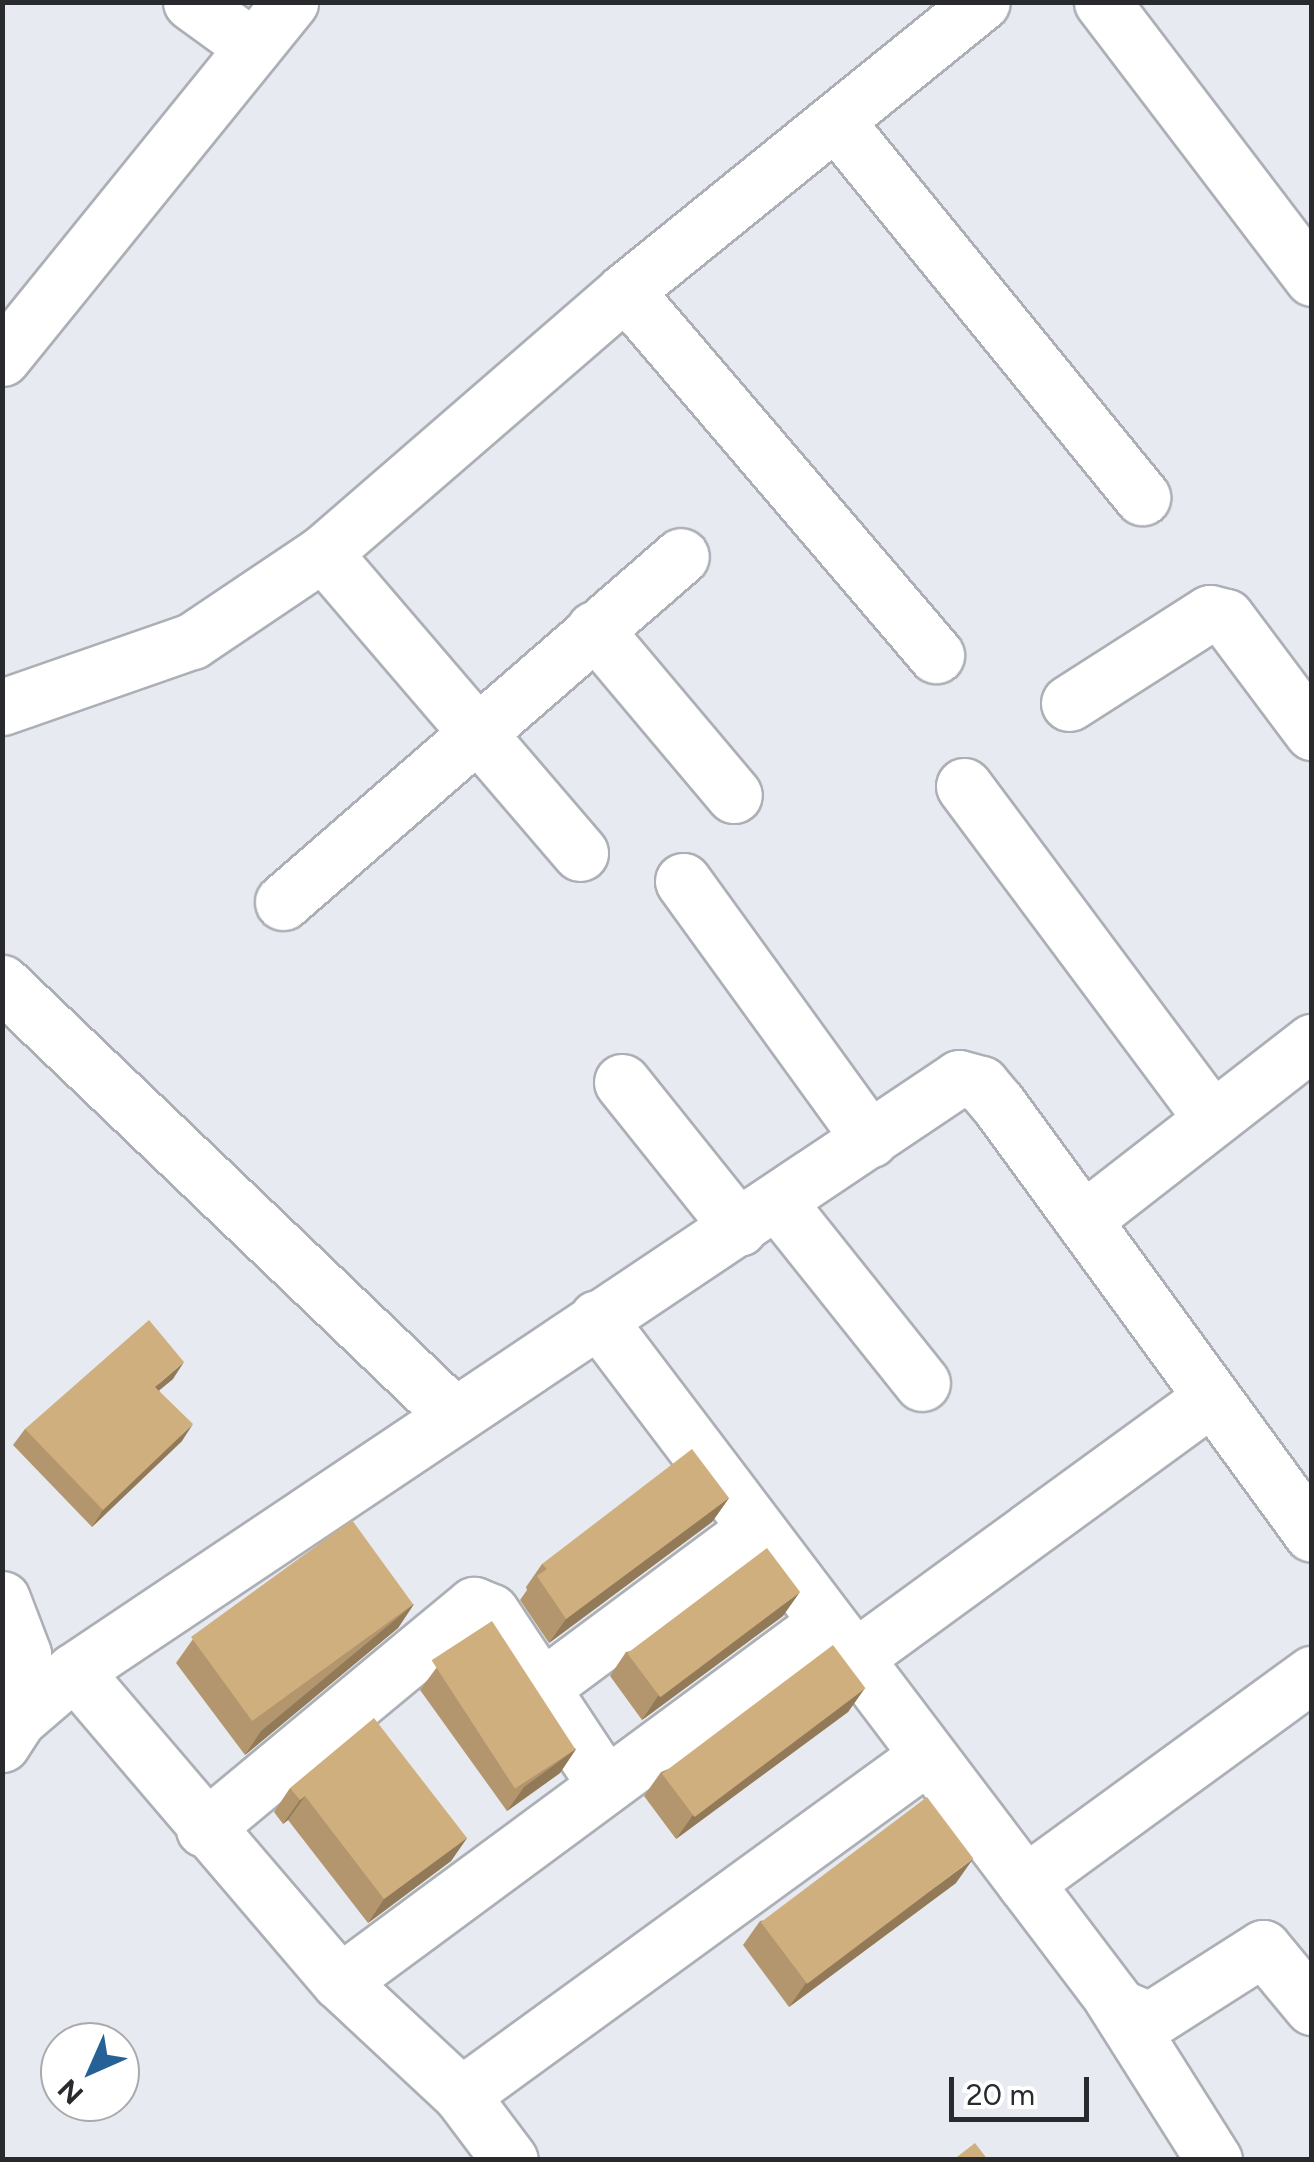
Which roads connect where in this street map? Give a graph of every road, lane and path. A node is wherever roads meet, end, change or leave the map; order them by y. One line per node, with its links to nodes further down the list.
1 (192, 2): 5 (street)
2 (290, 2): 5 (street)
3 (982, 2): 6 (street)
4 (1102, 2): 7 (street)
5 (253, 47): 9 (street)
6 (838, 123): 8 (street); 10 (street)
7 (1312, 278)
8 (624, 291): 11 (street); 14 (street)
9 (2, 358)
10 (1142, 497)
11 (323, 553): 16 (street); 17 (street)
12 (681, 556): 13 (street)
13 (594, 630): 17 (street); 20 (street)
14 (936, 656)
15 (1069, 704): 18 (street)
16 (2, 707)
17 (472, 731): 21 (street); 23 (street)
18 (1312, 732)
19 (964, 786): 27 (street)
20 (734, 795)
21 (580, 853)
22 (683, 881): 28 (street)
23 (283, 902)
24 (2, 983): 34 (street)
25 (1309, 1050): 27 (street)
26 (622, 1082): 29 (street)
27 (1212, 1120): 30 (street)
28 (870, 1139): 29 (street); 30 (street)
29 (759, 1216): 31 (street); 32 (street)
30 (1083, 1220): 33 (street)
31 (597, 1318): 34 (street); 35 (street)
32 (922, 1383)
33 (1212, 1397): 36 (street); 38 (street)
34 (453, 1414): 39 (street)
35 (754, 1530): 38 (street); 41 (street)
36 (1312, 1534)
37 (2, 1598): 42 (street)
38 (840, 1641): 43 (street); 44 (street)
39 (74, 1670): 42 (street); 45 (street)
40 (1312, 1674): 46 (street)
41 (540, 1688): 44 (street); 45 (street)
42 (10, 1732)
43 (927, 1756): 46 (street); 50 (street)
44 (604, 1783): 47 (street)
45 (204, 1830): 47 (street)
46 (1024, 1883): 48 (street)
47 (340, 1982): 50 (street)
48 (1110, 1994): 49 (street); 52 (street)
49 (1312, 2007)
50 (461, 2095): 51 (street)
51 (510, 2160)
52 (1214, 2160)

